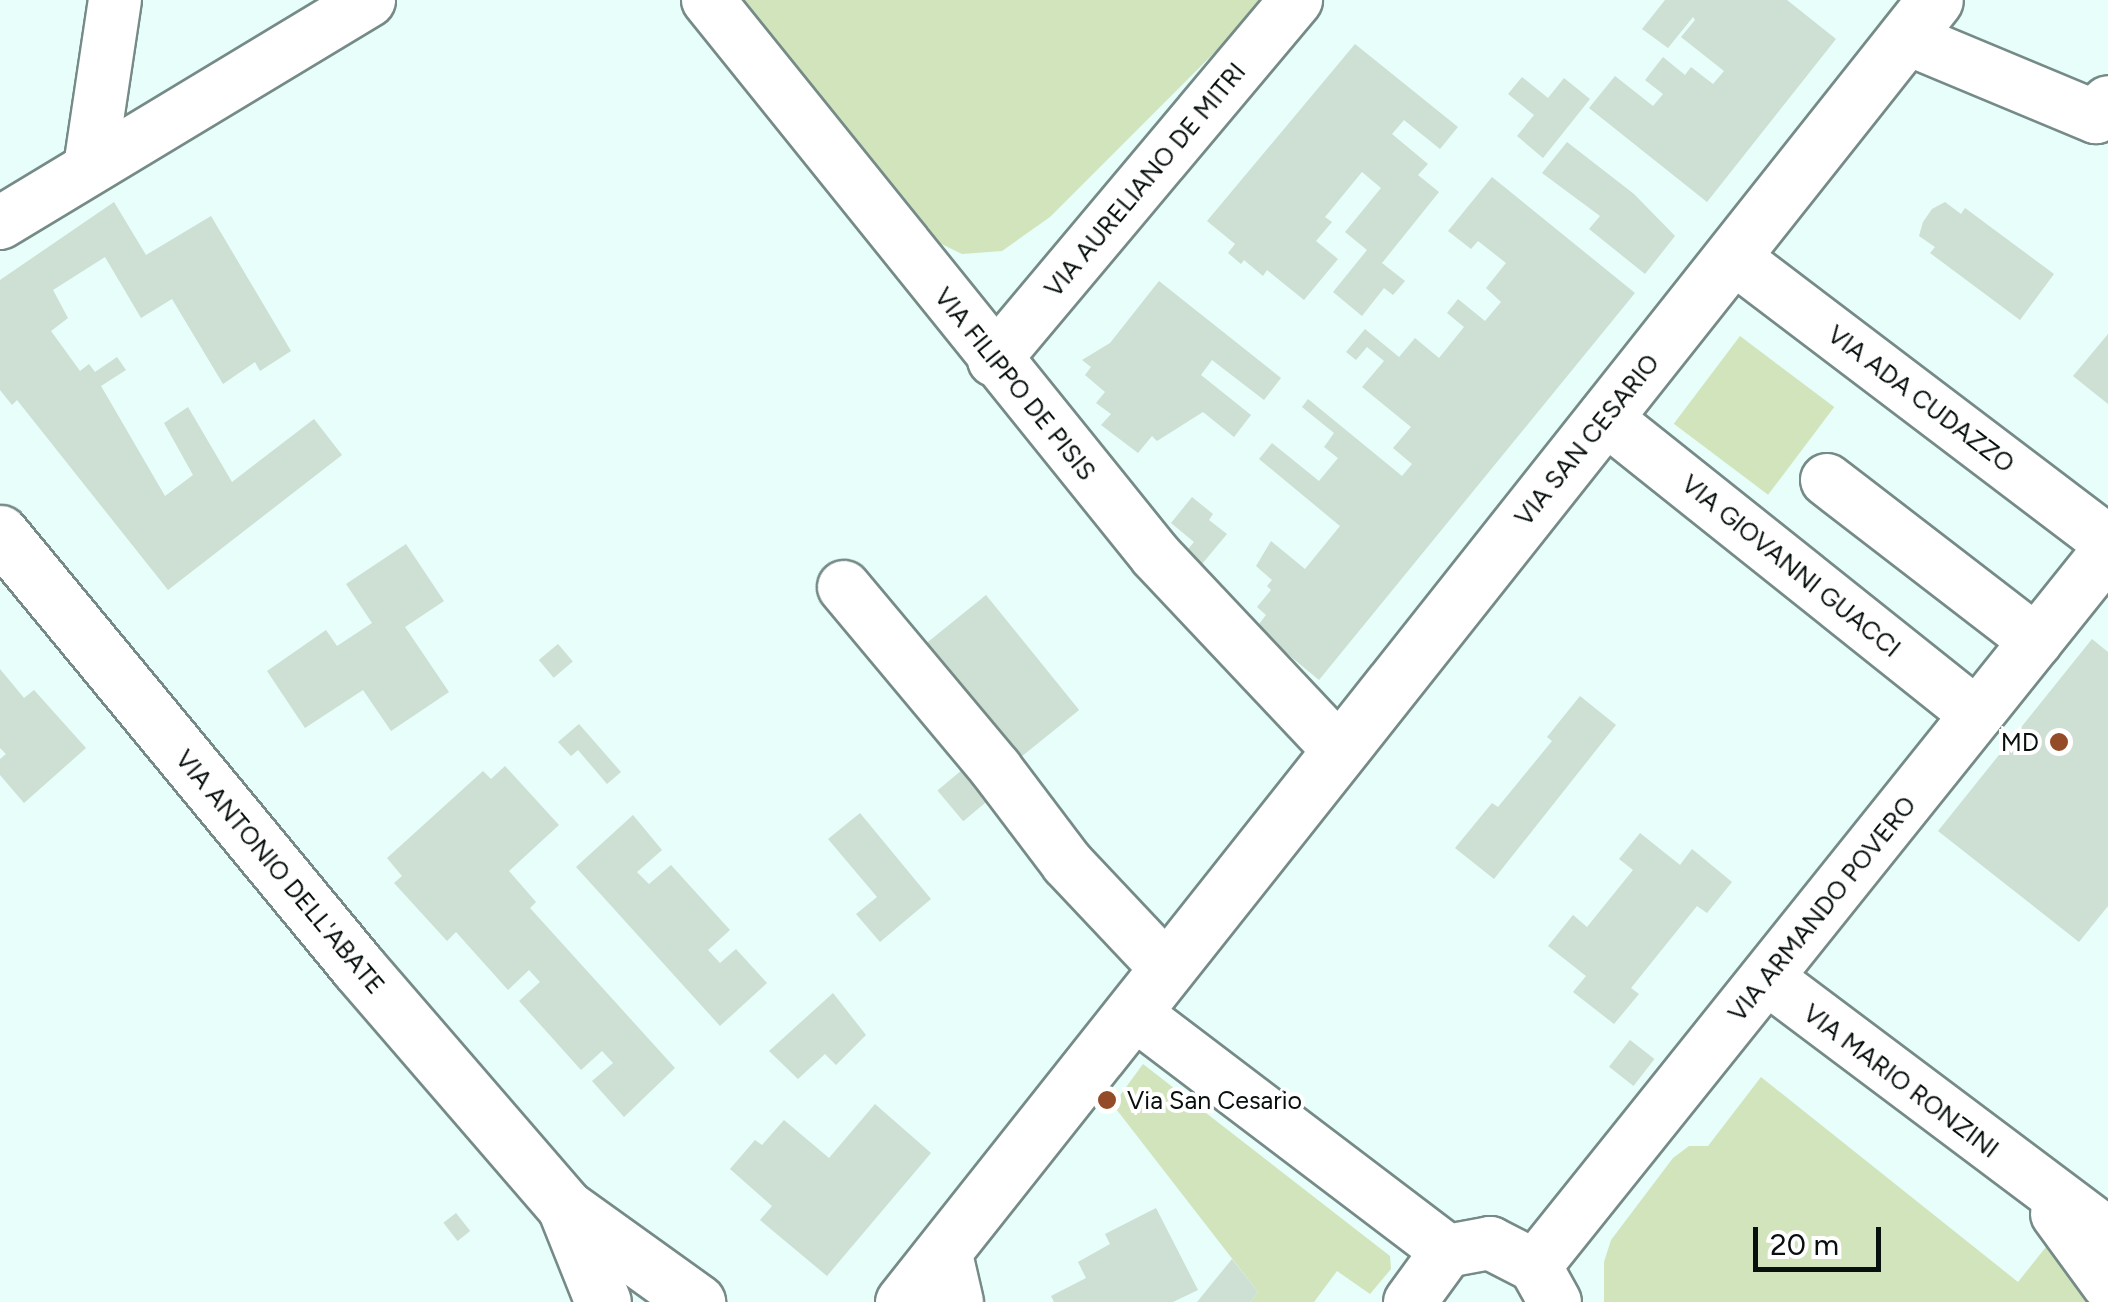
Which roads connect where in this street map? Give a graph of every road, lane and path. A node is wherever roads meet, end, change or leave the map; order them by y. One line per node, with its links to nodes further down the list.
1 (115, 0): 7 (street)
2 (369, 0): 7 (street)
3 (708, 0): 10 (street, VIA FILIPPO DE PISIS)
4 (1296, 0): 10 (street, VIA AURELIANO DE MITRI)
5 (1916, 13): 6 (street); 9 (main road, VIA SAN CESARIO)
6 (2108, 102)
7 (90, 167): 8 (street)
8 (7, 201)
9 (1733, 257): 11 (main road, VIA SAN CESARIO); 14 (street, VIA ADA CUDAZZO)
10 (994, 360): 20 (street, VIA FILIPPO DE PISIS)
11 (1604, 418): 19 (street, VIA GIOVANNI GUACCI); 20 (main road, VIA SAN CESARIO)
12 (1827, 480): 18 (street)
13 (0, 533): 25 (main road, VIA ANTONIO DELL'ABATE)
14 (2108, 542)
15 (2108, 551): 17 (street, VIA ARMANDO POVERO)
16 (844, 587): 21 (street)
17 (2090, 608): 18 (street, VIA ARMANDO POVERO)
18 (2036, 641): 19 (street, VIA ARMANDO POVERO)
19 (1977, 715): 22 (street, VIA ARMANDO POVERO)
20 (1340, 752): 21 (main road, VIA SAN CESARIO)
21 (1168, 970): 23 (main road, VIA SAN CESARIO)
22 (1766, 978): 24 (street, VIA MARIO RONZINI); 29 (street, VIA ARMANDO POVERO)
23 (1134, 1014): 27 (main road, VIA SAN CESARIO); 28 (street)
24 (2036, 1184): 26 (street, VIA MARIO RONZINI); 30 (street, VIA MARIO RONZINI)
25 (564, 1207): 31 (main road, VIA ANTONIO DELL'ABATE); 32 (main road, VIA ANTONIO DELL'ABATE)
26 (2108, 1234)
27 (945, 1250): 33 (main road, VIA SAN CESARIO); 34 (street)
28 (1447, 1251): 29 (street); 35 (street)
29 (1545, 1284)
30 (2108, 1284)
31 (692, 1300)
32 (603, 1302)
33 (903, 1302)
34 (957, 1302)
35 (1410, 1302)

